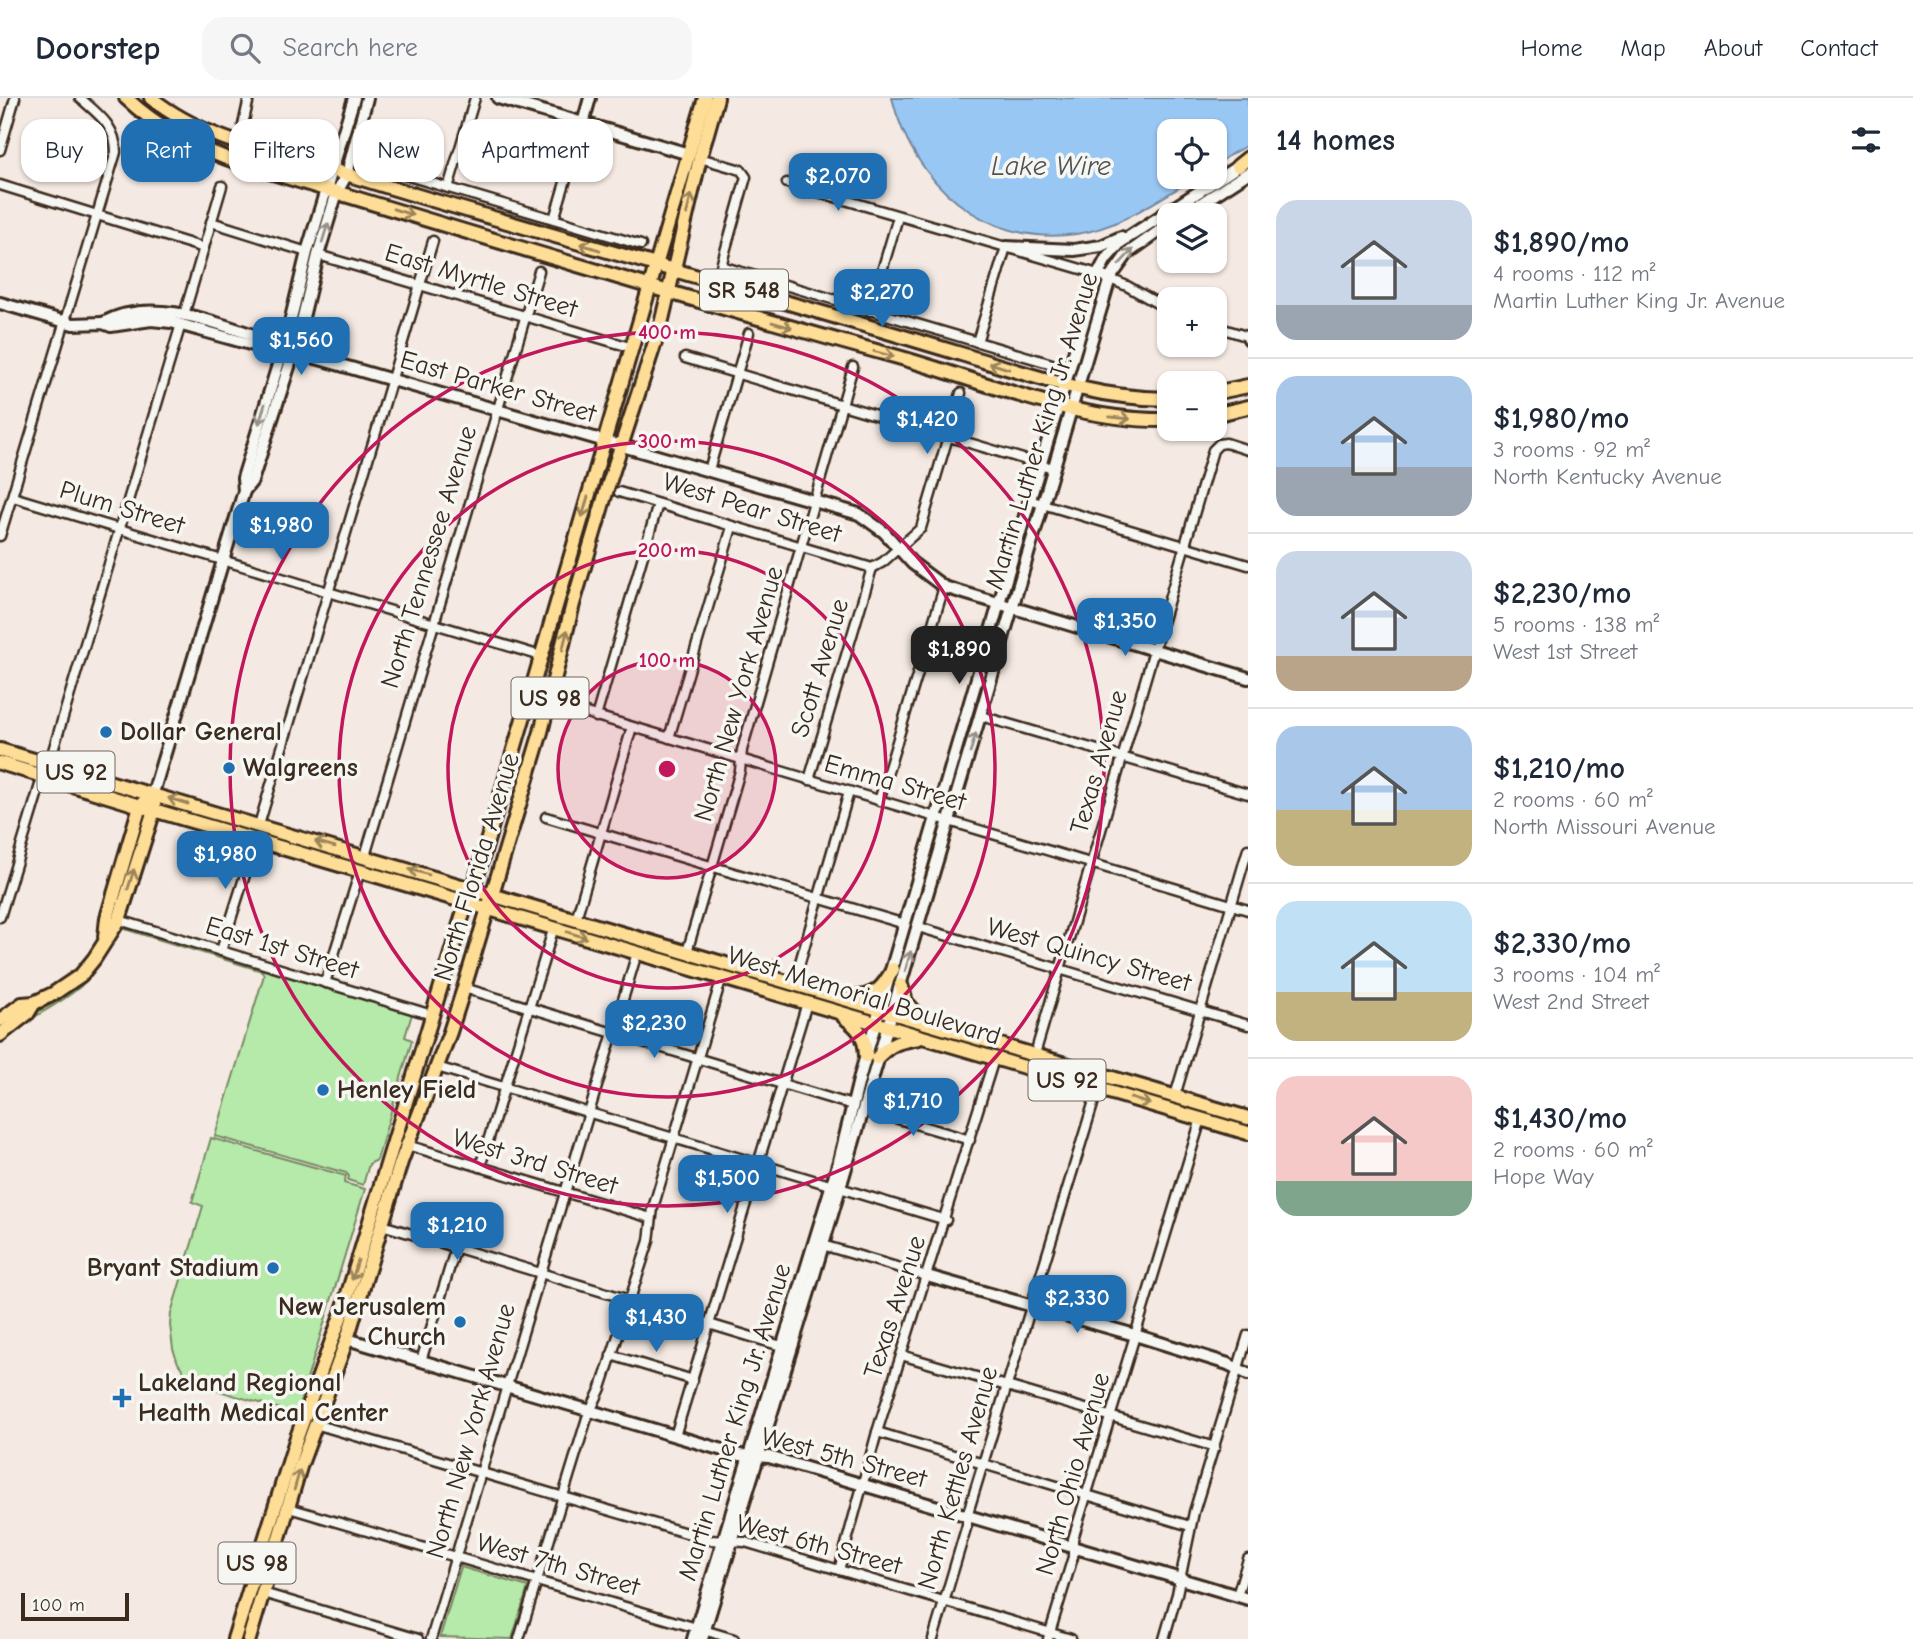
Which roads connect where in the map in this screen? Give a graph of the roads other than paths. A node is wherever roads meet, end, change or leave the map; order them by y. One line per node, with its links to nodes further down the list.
1 (15, 98): 19 (street)
2 (80, 98): 33 (street)
3 (126, 98): 31 (main road)
4 (151, 98): 17 (main road)
5 (249, 98): 13 (street)
6 (354, 98): 18 (street)
7 (366, 98): 23 (street)
8 (475, 98): 30 (street)
9 (498, 98): 14 (street)
10 (590, 98): 15 (street)
11 (705, 98): 20 (main road, North Florida Avenue)
12 (715, 102): 20 (main road, North Florida Avenue)
13 (244, 119)
14 (569, 119)
15 (584, 119)
16 (613, 132): 20 (street)
17 (229, 141)
18 (339, 149)
19 (0, 150)
20 (694, 156): 44 (main road, North Florida Avenue); 45 (main road, North Florida Avenue, one-way to 20); 54 (street)
21 (1245, 164): 32 (street, Martin Luther King Jr. Avenue); 37 (street, Martin Luther King Jr. Avenue)
22 (339, 172): 23 (main road)
23 (347, 174): 31 (street); 44 (main road, one-way to 23)
24 (332, 182): 31 (street)
25 (428, 182): 30 (street)
26 (565, 182): 35 (street)
27 (787, 183): 34 (street)
28 (0, 185): 33 (street)
29 (222, 186): 36 (street)
30 (448, 188): 35 (street)
31 (332, 191): 43 (street); 50 (main road, one-way to 50)
32 (1198, 203)
33 (97, 215): 42 (street); 57 (street)
34 (898, 217): 41 (street); 54 (street)
35 (554, 219): 40 (street)
36 (211, 222): 42 (street); 43 (street, East Myrtle Street)
37 (1136, 230): 41 (street); 47 (street, Martin Luther King Jr. Avenue)
38 (1157, 232): 48 (street, Martin Luther King Jr. Avenue, one-way to 38)
39 (433, 241): 49 (street)
40 (641, 245)
41 (1006, 247): 47 (street); 61 (street)
42 (204, 248): 56 (street)
43 (313, 253): 49 (street, East Myrtle Street); 63 (street)
44 (656, 266): 45 (main road); 50 (main road, North Florida Avenue)
45 (674, 270): 51 (main road, North Florida Avenue / US 98); 69 (main road, SR 548, one-way to 45)
46 (539, 271): 55 (street, North Tennessee Avenue)
47 (1098, 274): 48 (street); 69 (street, Martin Luther King Jr. Avenue)
48 (1110, 278): 53 (street); 71 (street, Martin Luther King Jr. Avenue)
49 (419, 285): 55 (street, East Myrtle Street); 68 (street)
50 (650, 286): 51 (main road, SR 548); 62 (main road, North Florida Avenue / US 98)
51 (669, 292): 75 (main road, SR 548, one-way to 75); 84 (main road, North Florida Avenue / US 98)
52 (0, 303): 57 (street, East Parker Street)
53 (1157, 303)
54 (870, 311): 61 (street)
55 (525, 316): 62 (street, East Myrtle Street); 79 (street, North Tennessee Avenue)
56 (182, 319): 57 (street, East Parker Street); 63 (street, East Parker Street); 96 (street)
57 (64, 323): 90 (street)
58 (1227, 331): 60 (street)
59 (749, 333): 67 (street)
60 (1248, 340)
61 (977, 341): 65 (street)
62 (632, 348): 83 (main road, North Florida Avenue / US 98)
63 (288, 351): 68 (street, East Parker Street); 101 (street)
64 (685, 359): 67 (street)
65 (1052, 364)
66 (853, 367): 76 (street, North New York Avenue)
67 (737, 375): 76 (street); 88 (street)
68 (390, 380): 79 (street, East Parker Street); 105 (street)
69 (1064, 386): 71 (main road, SR 548); 75 (street, Martin Luther King Jr. Avenue)
70 (1248, 386): 72 (main road)
71 (1077, 389): 74 (main road, SR 548); 78 (street, Martin Luther King Jr. Avenue)
72 (1227, 390)
73 (961, 393): 82 (street)
74 (1157, 399)
75 (1058, 405): 78 (main road, SR 548); 86 (street, Martin Luther King Jr. Avenue)
76 (841, 406): 82 (street); 91 (street, North New York Avenue)
77 (1248, 407): 80 (main road)
78 (1071, 411): 81 (main road, SR 548, one-way to 81); 87 (street, Martin Luther King Jr. Avenue)
79 (496, 412): 83 (street, East Parker Street); 108 (street, North Tennessee Avenue)
80 (1227, 412)
81 (1157, 420)
82 (948, 437): 86 (street); 100 (street)
83 (604, 441): 84 (street, East Parker Street); 110 (main road, North Florida Avenue / US 98, one-way to 110)
84 (621, 446): 88 (street, East Parker Street); 113 (main road, North Florida Avenue / US 98, one-way to 84)
85 (1248, 450): 99 (street, Texas Avenue)
86 (1040, 465): 87 (street); 92 (street, Martin Luther King Jr. Avenue)
87 (1053, 468): 94 (street, Martin Luther King Jr. Avenue)
88 (709, 470): 91 (street, East Parker Street)
89 (618, 492): 93 (street, West Pear Street)
90 (13, 497): 96 (street, Plum Street); 97 (street)
91 (813, 500): 98 (street, North New York Avenue); 100 (street, East Parker Street)
92 (1029, 500): 94 (street); 106 (street, Martin Luther King Jr. Avenue)
93 (658, 504): 95 (street, West Pear Street); 115 (street)
94 (1043, 504): 99 (street); 107 (street, Martin Luther King Jr. Avenue)
95 (732, 527): 98 (street, West Pear Street); 117 (street)
96 (120, 529): 101 (street, Plum Street); 122 (street)
97 (0, 536)
98 (801, 546): 103 (street, West Pear Street); 120 (street, North New York Avenue)
99 (1184, 546): 102 (street); 109 (street, Texas Avenue)
100 (899, 548): 103 (street); 104 (street)
101 (223, 560): 105 (street, Plum Street); 125 (street)
102 (1248, 565)
103 (872, 568): 123 (street, Scott Avenue)
104 (944, 587): 106 (street); 127 (street)
105 (328, 592): 108 (street, Plum Street); 133 (street)
106 (999, 604): 107 (street); 131 (street, Martin Luther King Jr. Avenue)
107 (1011, 607): 109 (street); 114 (street, Martin Luther King Jr. Avenue)
108 (433, 623): 110 (street, Plum Street); 137 (street, North Tennessee Avenue)
109 (1154, 650): 111 (street); 119 (street, Texas Avenue)
110 (541, 656): 112 (main road, North Florida Avenue / US 98)
111 (1248, 678)
112 (529, 696): 113 (street, Emma Street); 141 (main road, North Florida Avenue / US 98)
113 (549, 702): 115 (street, Emma Street); 142 (main road, North Florida Avenue / US 98)
114 (981, 716): 119 (street); 132 (street, Martin Luther King Jr. Avenue, one-way to 114)
115 (596, 717): 116 (street, Emma Street)
116 (632, 727): 117 (street, Emma Street); 134 (street)
117 (669, 738): 120 (street, Emma Street)
118 (0, 750): 122 (main road, US 92)
119 (1122, 757): 126 (street); 138 (street, Texas Avenue)
120 (741, 760): 123 (street, Emma Street); 139 (street, North New York Avenue)
121 (0, 763): 122 (main road, US 92)
122 (46, 770): 125 (main road, US 92); 128 (main road, US 92); 148 (street)
123 (809, 780): 124 (street, Emma Street)
124 (849, 792): 127 (street, Emma Street); 143 (street)
125 (153, 793): 128 (main road); 129 (main road); 133 (main road, US 92, one-way to 125)
126 (1248, 794)
127 (879, 801): 131 (street, Emma Street)
128 (140, 806): 129 (main road, US 92); 154 (main road)
129 (154, 810): 135 (main road, US 92); 150 (main road, one-way to 129)
130 (546, 817): 134 (street)
131 (936, 819): 132 (street, Emma Street); 151 (street, Martin Luther King Jr. Avenue)
132 (949, 822): 138 (street, Emma Street); 152 (street, Martin Luther King Jr. Avenue)
133 (259, 825): 137 (main road, US 92, one-way to 133)
134 (601, 833): 139 (street); 149 (street)
135 (256, 840): 140 (main road, US 92); 155 (street)
136 (1248, 849): 145 (street)
137 (365, 856): 141 (main road, US 92, one-way to 137)
138 (1091, 863): 145 (street, Emma Street); 158 (street, Texas Avenue)
139 (711, 866): 143 (street); 156 (street, North New York Avenue)
140 (360, 871): 144 (main road, US 92); 161 (street)
141 (472, 888): 142 (main road, US 92); 144 (main road, North Florida Avenue / US 98)
142 (492, 894): 146 (main road, North Florida Avenue / US 98); 149 (main road, West Memorial Boulevard / US 92)
143 (818, 898): 151 (street); 162 (street)
144 (467, 902): 146 (main road, West Memorial Boulevard / US 92); 165 (main road, North Florida Avenue / US 98)
145 (1231, 905): 147 (street, Emma Street); 170 (street)
146 (488, 908): 153 (main road, West Memorial Boulevard / US 92); 164 (main road, North Florida Avenue / US 98)
147 (1248, 911)
148 (0, 917)
149 (576, 919): 156 (main road, West Memorial Boulevard / US 92)
150 (119, 920): 154 (main road); 155 (street, East 1st Street)
151 (905, 924): 159 (street, Martin Luther King Jr. Avenue)
152 (918, 927): 158 (street, West Quincy Street); 163 (street, Martin Luther King Jr. Avenue, one-way to 152)
153 (554, 928): 157 (main road, West Memorial Boulevard / US 92, one-way to 157); 169 (street)
154 (105, 941): 167 (main road)
155 (221, 951): 161 (street, East 1st Street)
156 (687, 952): 162 (main road, West Memorial Boulevard / US 92)
157 (638, 953): 160 (main road, West Memorial Boulevard / US 92); 178 (street, North New York Avenue)
158 (1060, 968): 170 (street, West Quincy Street); 181 (street, Texas Avenue)
159 (893, 969): 166 (main road); 172 (street, Martin Luther King Jr. Avenue)
160 (722, 978): 168 (main road, West Memorial Boulevard / US 92); 183 (street)
161 (325, 983): 173 (street, East 1st Street)
162 (794, 983): 166 (main road, West Memorial Boulevard / US 92)
163 (901, 985): 172 (street, Martin Luther King Jr. Avenue); 175 (main road)
164 (464, 988): 169 (street); 185 (main road, North Florida Avenue / US 98)
165 (440, 991): 173 (main road, North Florida Avenue / US 98); 199 (main road)
166 (846, 999): 172 (main road, West Memorial Boulevard / US 92)
167 (34, 1003): 174 (main road); 179 (main road)
168 (807, 1003): 171 (main road, West Memorial Boulevard / US 92); 187 (street)
169 (527, 1007): 178 (street); 188 (street)
170 (1200, 1010): 177 (street, West Quincy Street); 190 (street)
171 (835, 1011): 176 (main road, West Memorial Boulevard / US 92); 182 (main road)
172 (886, 1011): 175 (main road, West Memorial Boulevard / US 92); 176 (street, Martin Luther King Jr. Avenue)
173 (432, 1015): 213 (main road, North Florida Avenue / US 98, one-way to 213)
174 (0, 1020)
175 (924, 1022): 181 (main road, West Memorial Boulevard / US 92)
176 (882, 1024): 180 (main road, West Memorial Boulevard / US 92); 182 (street, Martin Luther King Jr. Avenue)
177 (1248, 1025)
178 (613, 1033): 183 (street); 193 (street, North New York Avenue)
179 (0, 1035)
180 (925, 1038): 182 (main road); 184 (main road, West Memorial Boulevard / US 92)
181 (1035, 1054): 186 (main road, West Memorial Boulevard / US 92)
182 (872, 1057): 191 (street, Martin Luther King Jr. Avenue); 192 (street, Martin Luther King Jr. Avenue)
183 (698, 1058): 187 (street); 197 (street)
184 (994, 1059): 189 (main road, West Memorial Boulevard / US 92); 198 (street, Texas Avenue)
185 (437, 1067): 188 (street); 199 (main road, North Florida Avenue / US 98)
186 (1128, 1082): 189 (main road); 190 (main road, West Memorial Boulevard / US 92)
187 (783, 1084): 191 (street); 200 (street)
188 (504, 1088): 193 (street); 201 (street)
189 (1098, 1088): 195 (main road, West Memorial Boulevard / US 92, one-way to 195); 212 (street, North Kettles Avenue)
190 (1175, 1096): 194 (main road, West Memorial Boulevard / US 92)
191 (852, 1105): 202 (street, Martin Luther King Jr. Avenue)
192 (864, 1108): 198 (street); 202 (street, Martin Luther King Jr. Avenue)
193 (589, 1113): 197 (street); 203 (street, North New York Avenue)
194 (1248, 1118)
195 (1201, 1119): 196 (main road, West Memorial Boulevard / US 92); 215 (street, North Ohio Avenue)
196 (1248, 1133)
197 (673, 1138): 200 (street); 204 (street)
198 (970, 1140): 205 (street, Texas Avenue)
199 (407, 1145): 201 (street, West 3rd Street); 206 (main road, North Florida Avenue / US 98)
200 (758, 1164): 202 (street); 214 (street)
201 (480, 1167): 203 (street, West 3rd Street)
202 (834, 1187): 205 (street); 207 (street, Martin Luther King Jr. Avenue)
203 (564, 1193): 204 (street, West 3rd Street); 209 (street, North New York Avenue)
204 (651, 1218): 211 (street)
205 (946, 1220): 210 (street, Texas Avenue)
206 (382, 1225): 208 (street); 217 (main road, North Florida Avenue / US 98)
207 (818, 1244): 210 (street); 218 (street, Martin Luther King Jr. Avenue)
208 (456, 1247): 209 (street); 221 (street)
209 (540, 1273): 211 (street); 225 (street, North New York Avenue)
210 (927, 1276): 212 (street); 220 (street, Texas Avenue)
211 (629, 1300): 214 (street); 219 (street)
212 (1031, 1306): 215 (street); 224 (street, North Kettles Avenue)
213 (343, 1310): 217 (main road); 253 (main road, North Florida Avenue / US 98)
214 (710, 1324): 218 (street); 223 (street)
215 (1135, 1335): 222 (street); 227 (street, North Ohio Avenue)
216 (1248, 1335): 222 (street)
217 (347, 1339): 221 (street, West 5th Street); 228 (main road, North Florida Avenue / US 98)
218 (787, 1348): 232 (street, Martin Luther King Jr. Avenue)
219 (611, 1355): 223 (street); 226 (street)
220 (901, 1355): 224 (street); 229 (street, Texas Avenue)
221 (421, 1361): 225 (street, West 5th Street)
222 (1243, 1371): 231 (street)
223 (693, 1380): 230 (street)
224 (1007, 1385): 227 (street); 233 (street, North Kettles Avenue)
225 (506, 1386): 226 (street, West 5th Street); 234 (street, North New York Avenue)
226 (590, 1412): 230 (street, West 5th Street); 237 (street)
227 (1110, 1416): 231 (street); 236 (street, North Ohio Avenue)
228 (315, 1424): 234 (street, West 6th Street); 238 (main road, North Florida Avenue / US 98, one-way to 228)
229 (877, 1432): 233 (street); 235 (street, Texas Avenue)
230 (676, 1436): 232 (street, West 5th Street)
231 (1214, 1447): 240 (street)
232 (754, 1456): 235 (street, West 5th Street); 241 (street, Martin Luther King Jr. Avenue)
233 (983, 1464): 236 (street); 239 (street, North Kettles Avenue)
234 (481, 1471): 237 (street, West 6th Street); 243 (street, North New York Avenue)
235 (863, 1485): 239 (street, West 5th Street); 245 (street, Texas Avenue)
236 (1087, 1495): 240 (street); 242 (street, North Ohio Avenue)
237 (563, 1496): 241 (street, West 6th Street); 247 (street)
238 (289, 1508): 243 (street, West 7th Street); 248 (main road, North Florida Avenue / US 98)
239 (967, 1516): 242 (street, West 5th Street); 250 (street, North Kettles Avenue)
240 (1190, 1526): 246 (street)
241 (727, 1541): 245 (street, West 6th Street); 251 (street, Martin Luther King Jr. Avenue)
242 (1074, 1548): 246 (street, West 5th Street); 252 (street, North Ohio Avenue)
243 (456, 1557): 247 (street, West 7th Street); 256 (street, North New York Avenue)
244 (1248, 1559): 249 (street)
245 (839, 1570): 250 (street, West 6th Street)
246 (1180, 1579): 249 (street, West 5th Street); 261 (street)
247 (537, 1581): 251 (street, West 7th Street); 257 (street)
248 (263, 1593): 254 (main road, North Florida Avenue / US 98); 255 (street)
249 (1242, 1598)
250 (944, 1600): 252 (street, West 6th Street); 259 (street, North Kettles Avenue)
251 (699, 1634): 258 (street, West 7th Street)
252 (1049, 1636): 260 (street, West 6th Street)
253 (234, 1639)
254 (249, 1639)
255 (418, 1639)
256 (431, 1639)
257 (519, 1639)
258 (734, 1639)
259 (933, 1639)
260 (1070, 1639)
261 (1164, 1639)

